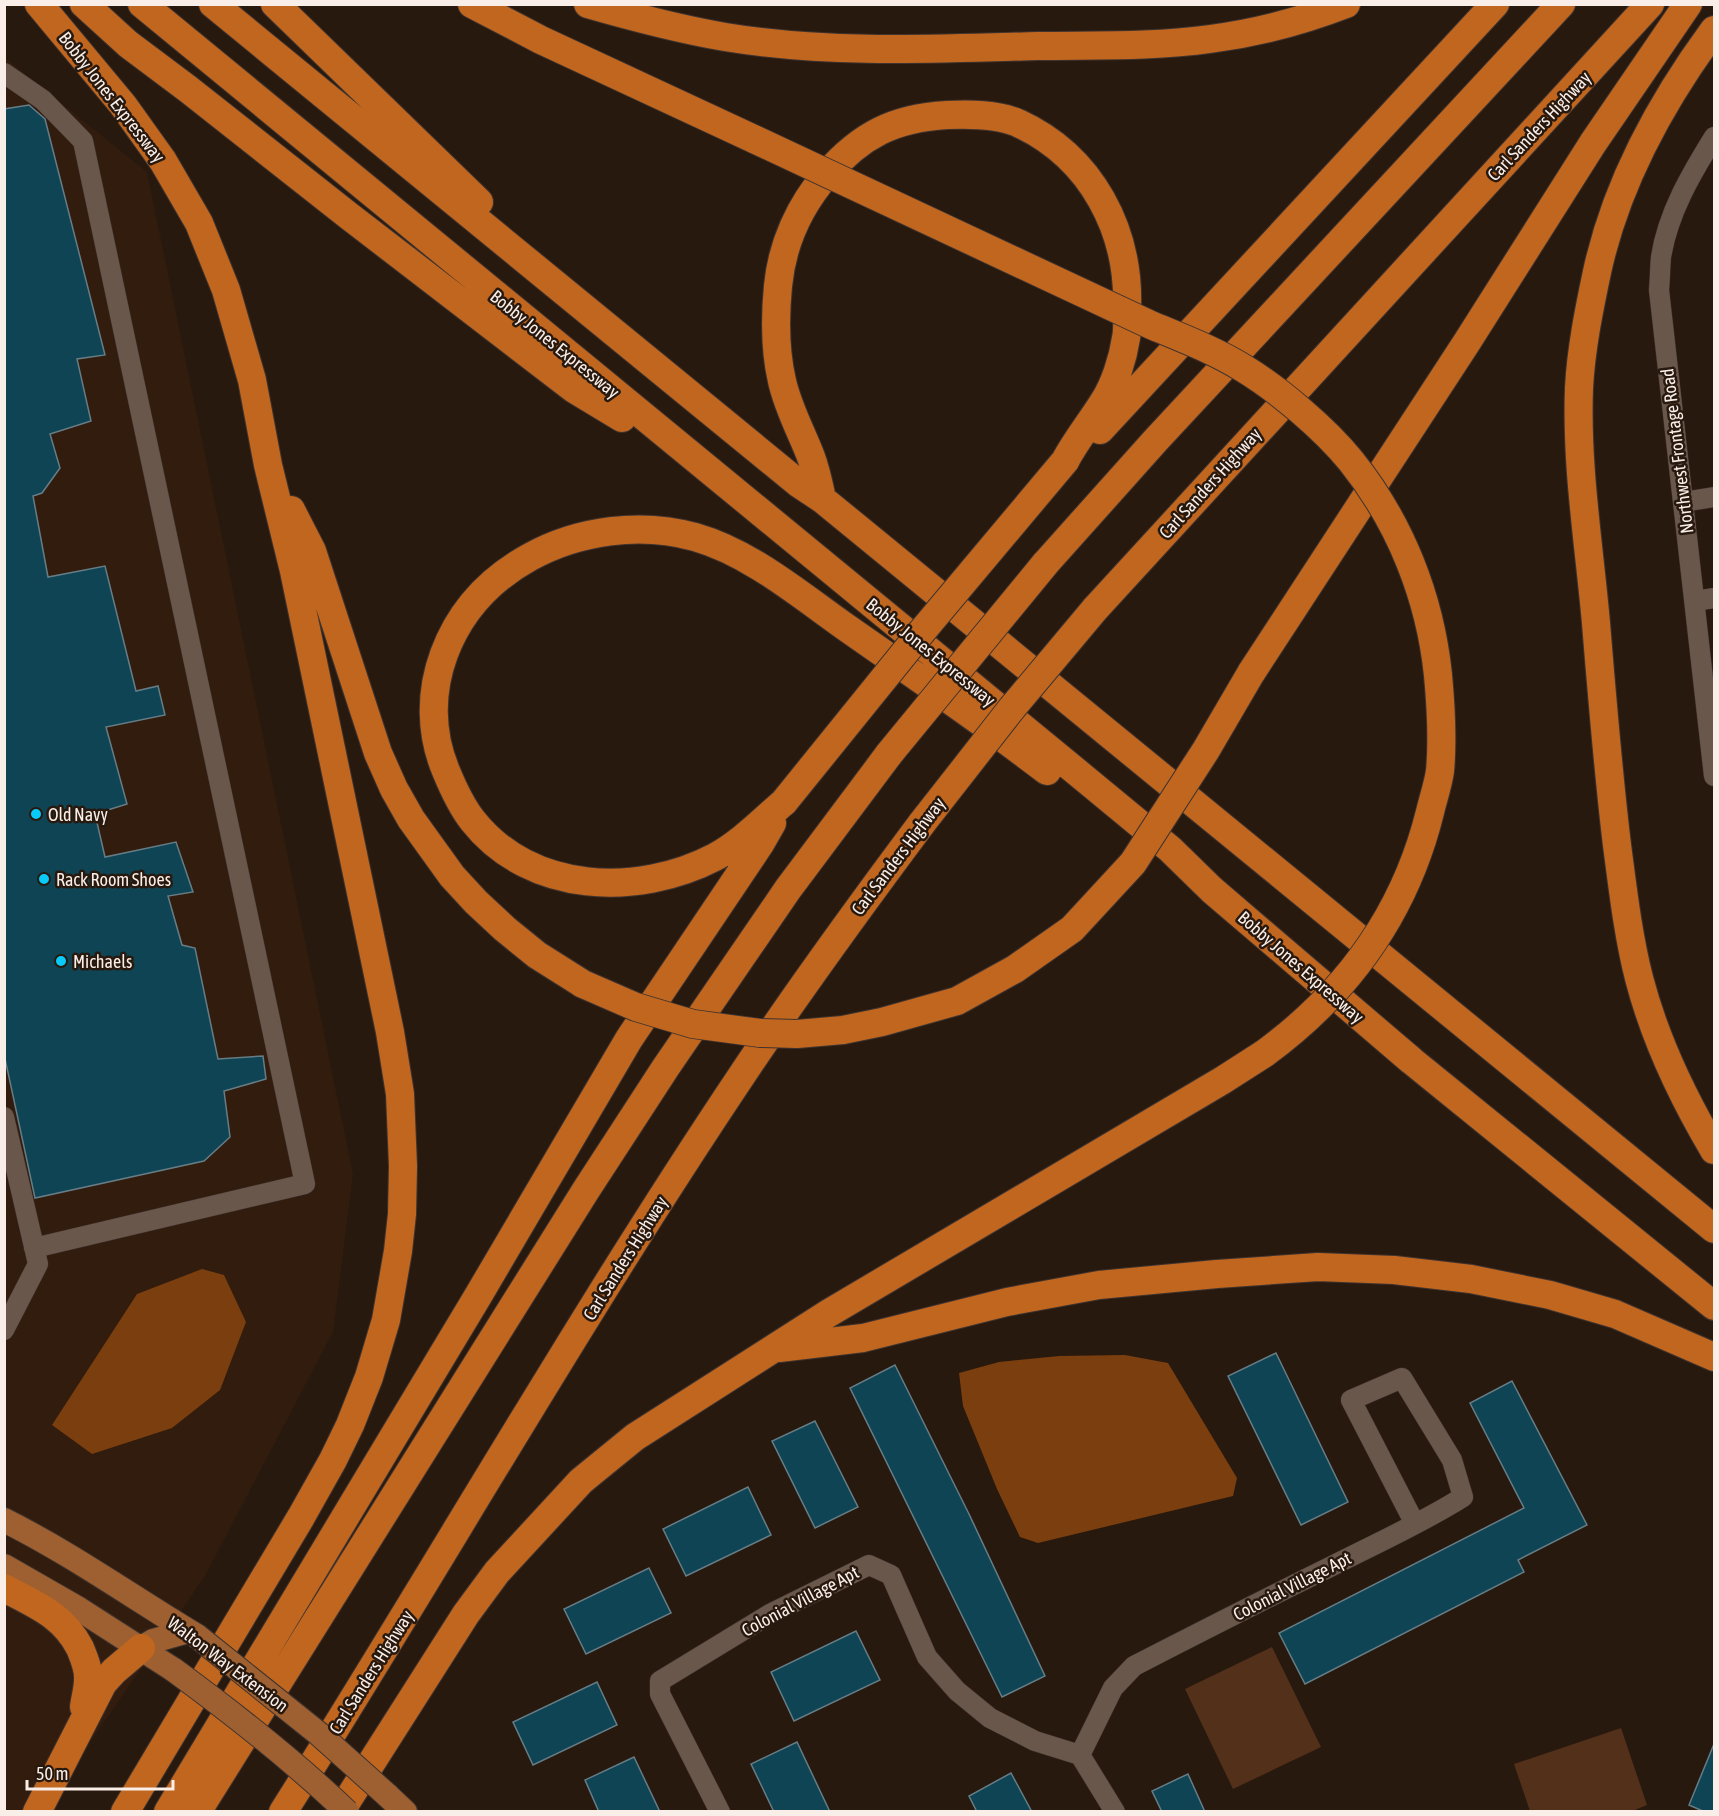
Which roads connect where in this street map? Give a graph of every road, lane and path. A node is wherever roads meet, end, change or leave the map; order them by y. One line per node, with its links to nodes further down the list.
1 (39, 4): 18 (highway, Bobby Jones Expressway)
2 (84, 4): 19 (highway)
3 (142, 4): 19 (highway, Bobby Jones Expressway)
4 (213, 4): 16 (highway)
5 (275, 4): 16 (highway)
6 (472, 4): 34 (highway, bridge)
7 (588, 4): 8 (highway)
8 (1346, 4)
9 (1495, 4): 17 (highway)
10 (1561, 4): 48 (highway, bridge)
11 (1650, 4): 49 (highway, Carl Sanders Highway, bridge)
12 (1688, 4): 18 (highway, bridge)
13 (1714, 30): 29 (highway)
14 (4, 73): 31 (street)
15 (1714, 137): 22 (street, Northwest Frontage Road)
16 (614, 334): 21 (highway)
17 (1065, 461): 21 (highway); 26 (highway, bridge)
18 (268, 465): 46 (highway)
19 (721, 480): 27 (highway, Bobby Jones Expressway)
20 (1714, 497): 22 (street)
21 (822, 499): 30 (highway)
22 (1683, 502): 24 (street, Northwest Frontage Road)
23 (1714, 598): 24 (street)
24 (1695, 601): 25 (street, Northwest Frontage Road)
25 (1714, 776)
26 (784, 802): 27 (highway); 47 (highway)
27 (1212, 890): 32 (highway, Bobby Jones Expressway)
28 (4, 1117): 31 (street)
29 (1714, 1150)
30 (1714, 1229)
31 (34, 1248): 33 (street)
32 (1714, 1306)
33 (4, 1330)
34 (770, 1349): 35 (highway); 50 (highway)
35 (1714, 1358)
36 (4, 1520): 40 (main road, Walton Way Extension)
37 (1415, 1524): 37 (street, Colonial Village Apt); 43 (street, Colonial Village Apt)
38 (4, 1566): 41 (main road, Walton Way Extension)
39 (4, 1588): 42 (highway)
40 (192, 1633): 41 (main road); 44 (main road, Walton Way Extension, bridge)
41 (141, 1648): 42 (highway); 51 (main road, Walton Way Extension, bridge)
42 (81, 1726): 45 (highway)
43 (1080, 1755): 52 (street, Colonial Village Apt); 53 (street)
44 (396, 1803)
45 (38, 1812)
46 (125, 1812)
47 (168, 1812)
48 (197, 1812)
49 (283, 1812)
50 (340, 1812)
51 (347, 1812)
52 (720, 1812)
53 (1115, 1812)

